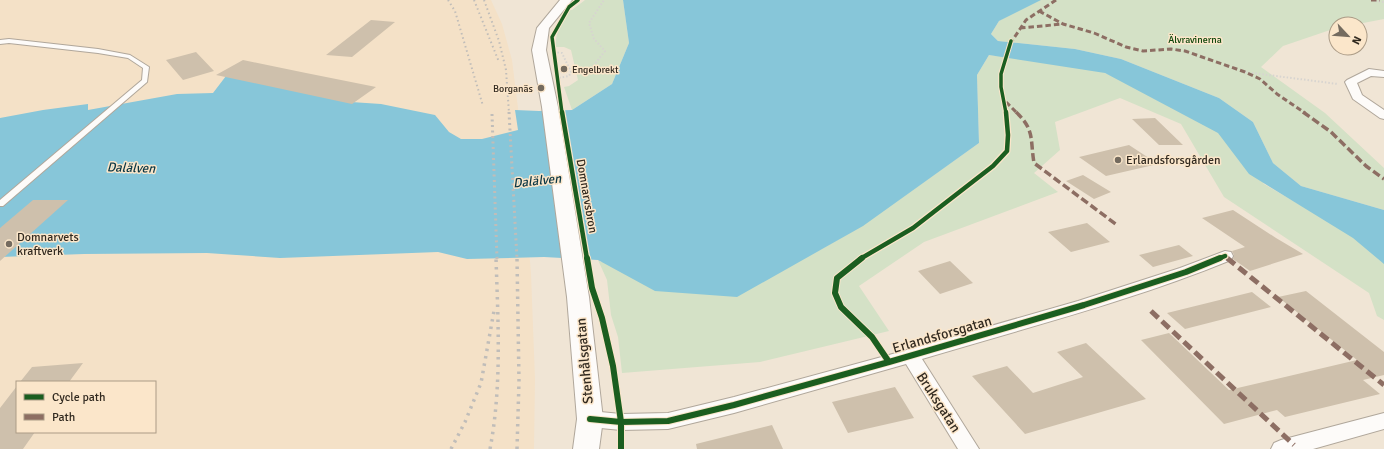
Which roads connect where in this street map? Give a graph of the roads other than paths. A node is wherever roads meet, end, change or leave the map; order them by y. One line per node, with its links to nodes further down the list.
1 (566, 0): 7 (street, Domnarvsbron)
2 (0, 42): 5 (lane)
3 (1384, 74): 4 (street)
4 (1384, 115)
5 (0, 204)
6 (1225, 256): 8 (street, Erlandsforsgatan)
7 (578, 296): 9 (street, Stenhålsgatan)
8 (910, 356): 9 (street, Erlandsforsgatan); 12 (street, Bruksgatan)
9 (590, 419): 11 (street, Stenhålsgatan)
10 (1384, 421): 13 (street)
11 (586, 449)
12 (969, 449)
13 (1281, 449)

